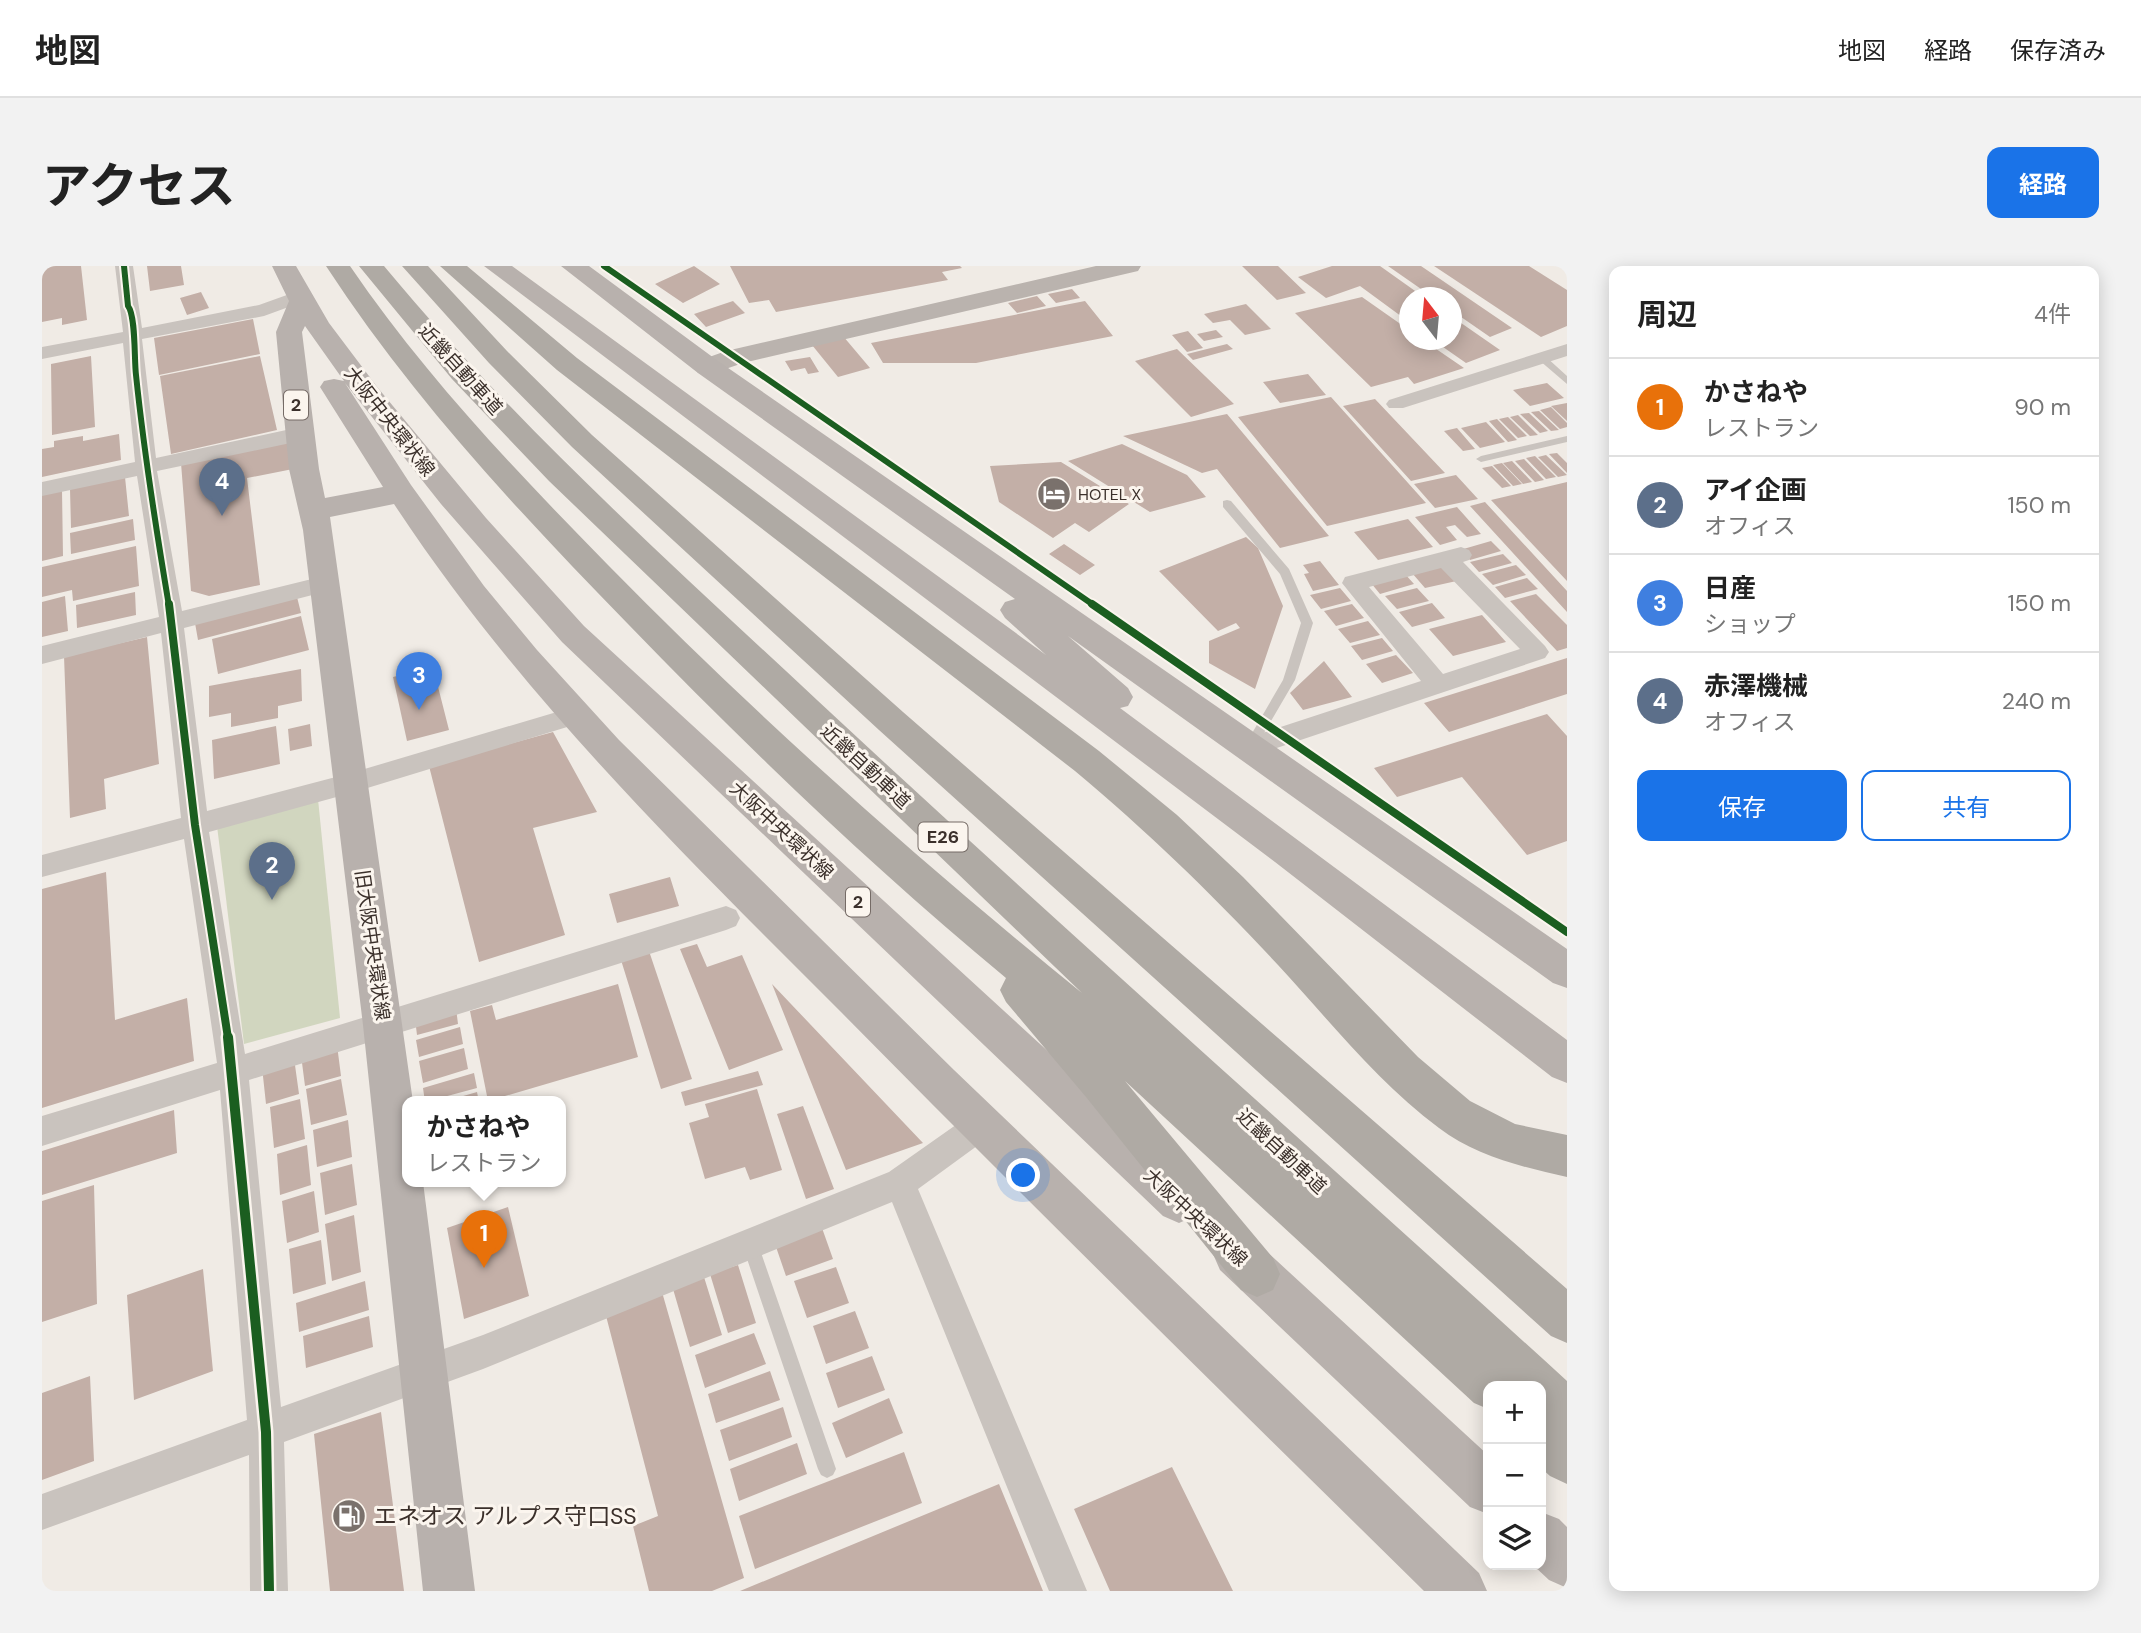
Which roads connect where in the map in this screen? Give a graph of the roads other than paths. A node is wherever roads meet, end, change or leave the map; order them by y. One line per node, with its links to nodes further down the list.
1 (124, 266): 10 (street)
2 (338, 266): 36 (highway)
3 (371, 266): 53 (highway, 近畿自動車道 / E26)
4 (414, 266): 50 (highway, 近畿自動車道 / E26)
5 (452, 266): 44 (highway)
6 (496, 266): 34 (main road)
7 (573, 266): 14 (main road)
8 (1129, 266): 14 (street)
9 (300, 299): 10 (street); 17 (main road, 旧大阪中央環状線 / 2); 23 (main road, 2); 49 (main road, 大阪中央環状線 / 2)
10 (133, 336): 12 (street); 21 (street)
11 (1567, 350): 13 (street)
12 (42, 353)
13 (1542, 358): 15 (lane); 16 (street)
14 (708, 367): 19 (main road)
15 (1567, 381)
16 (1396, 404)
17 (300, 434): 21 (street); 25 (main road, 旧大阪中央環状線 / 2)
18 (1567, 439): 20 (lane)
19 (834, 454): 31 (main road); 34 (main road)
20 (1481, 459)
21 (146, 466): 22 (street); 27 (street)
22 (42, 489)
23 (400, 493): 25 (main road); 30 (main road, 2)
24 (1227, 504): 31 (lane)
25 (314, 510): 26 (main road, 旧大阪中央環状線 / 2)
26 (324, 584): 27 (street); 32 (main road, 旧大阪中央環状線 / 2)
27 (172, 624): 28 (street); 33 (street)
28 (42, 655)
29 (1438, 684): 29 (street); 31 (street)
30 (577, 715): 32 (street); 42 (main road, 2)
31 (1250, 747): 38 (main road)
32 (351, 783): 33 (street); 39 (main road, 旧大阪中央環状線 / 2)
33 (195, 825): 35 (street); 41 (street)
34 (1288, 851): 40 (main road)
35 (42, 866)
36 (940, 900): 49 (highway, 2); 52 (highway)
37 (726, 918): 39 (street)
38 (1567, 971)
39 (383, 1025): 41 (street); 46 (main road, 旧大阪中央環状線 / 2)
40 (1567, 1064)
41 (233, 1070): 43 (street); 56 (street)
42 (981, 1125): 45 (street); 67 (main road, 2)
43 (42, 1131)
44 (1567, 1156)
45 (900, 1183): 48 (street); 66 (street)
46 (402, 1186)
47 (402, 1187): 51 (main road, 旧大阪中央環状線 / 2)
48 (750, 1244): 51 (street); 59 (lane)
49 (1257, 1274): 60 (main road, 大阪中央環状線 / 2)
50 (1567, 1320)
51 (424, 1373): 56 (street); 65 (main road, 旧大阪中央環状線 / 2)
52 (1485, 1381)
53 (1532, 1381)
54 (1546, 1395): 55 (highway)
55 (1567, 1414)
56 (267, 1432): 61 (street); 64 (street)
57 (1546, 1439): 58 (highway)
58 (1567, 1459)
59 (827, 1469)
60 (1483, 1484)
61 (42, 1512)
62 (1546, 1542): 63 (main road)
63 (1567, 1562)
64 (269, 1591)
65 (449, 1591)
66 (1068, 1591)
67 (1461, 1591)

